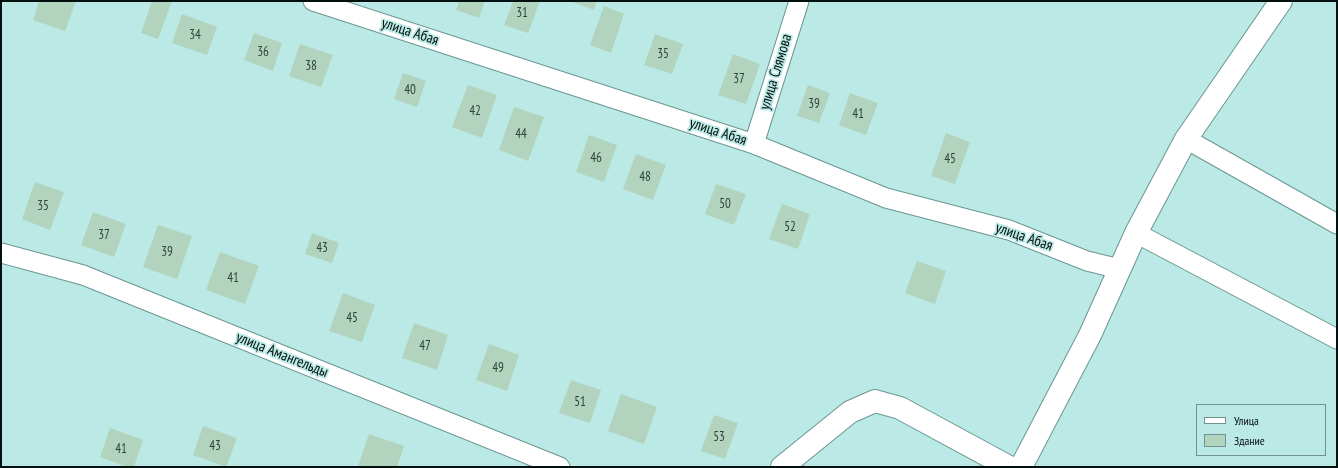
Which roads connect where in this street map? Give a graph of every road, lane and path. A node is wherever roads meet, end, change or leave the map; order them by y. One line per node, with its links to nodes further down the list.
1 (313, 1): 5 (street, улица Абая)
2 (798, 1): 5 (street, улица Слямова)
3 (1281, 1): 4 (street)
4 (1186, 138): 6 (street); 7 (street)
5 (754, 144): 9 (street, улица Абая)
6 (1337, 224)
7 (1136, 232): 9 (street); 10 (street)
8 (1, 253): 11 (street, улица Амангельды)
9 (1120, 269): 14 (street)
10 (1337, 340)
11 (560, 467)
12 (782, 467): 13 (street)
13 (1009, 467)
14 (1021, 467)

